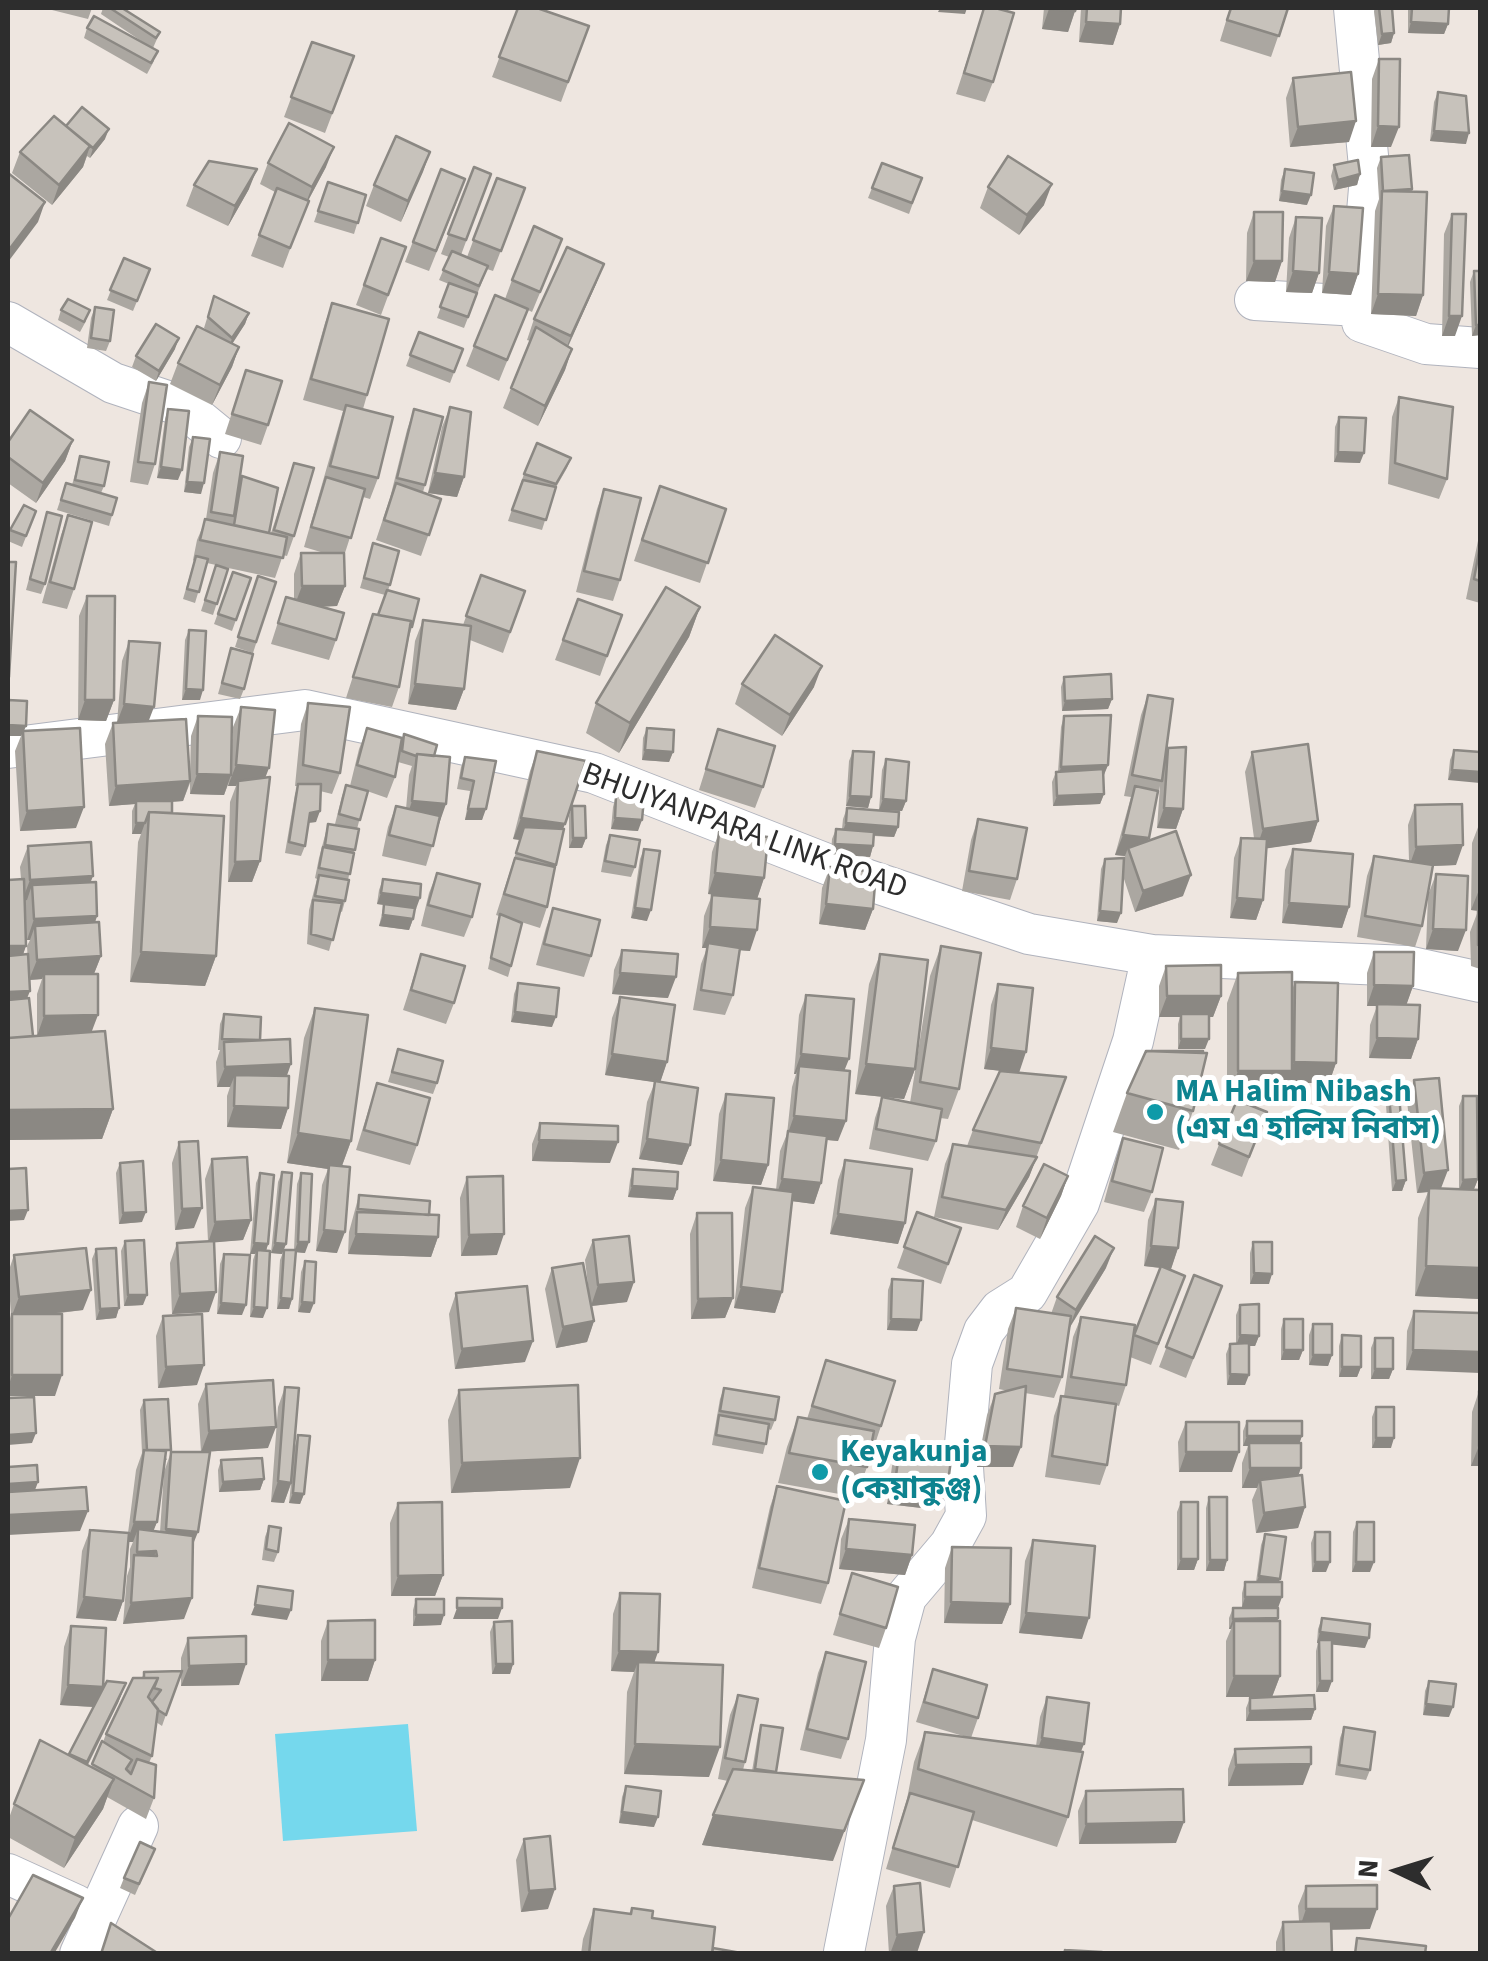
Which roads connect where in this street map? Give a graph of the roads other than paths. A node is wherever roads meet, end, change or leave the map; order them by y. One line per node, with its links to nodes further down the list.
1 (1354, 8): 3 (street)
2 (1255, 300): 3 (street)
3 (1359, 306): 5 (street)
4 (8, 322): 6 (street)
5 (1480, 348)
6 (221, 438)
7 (8, 748): 8 (street, BHUIYANPARA LINK ROAD)
8 (1152, 955): 9 (street, BHUIYANPARA LINK ROAD); 13 (street)
9 (1480, 982)
10 (138, 1826): 12 (street)
11 (8, 1874): 12 (street)
12 (98, 1914): 14 (street)
13 (844, 1952)
14 (80, 1954)

